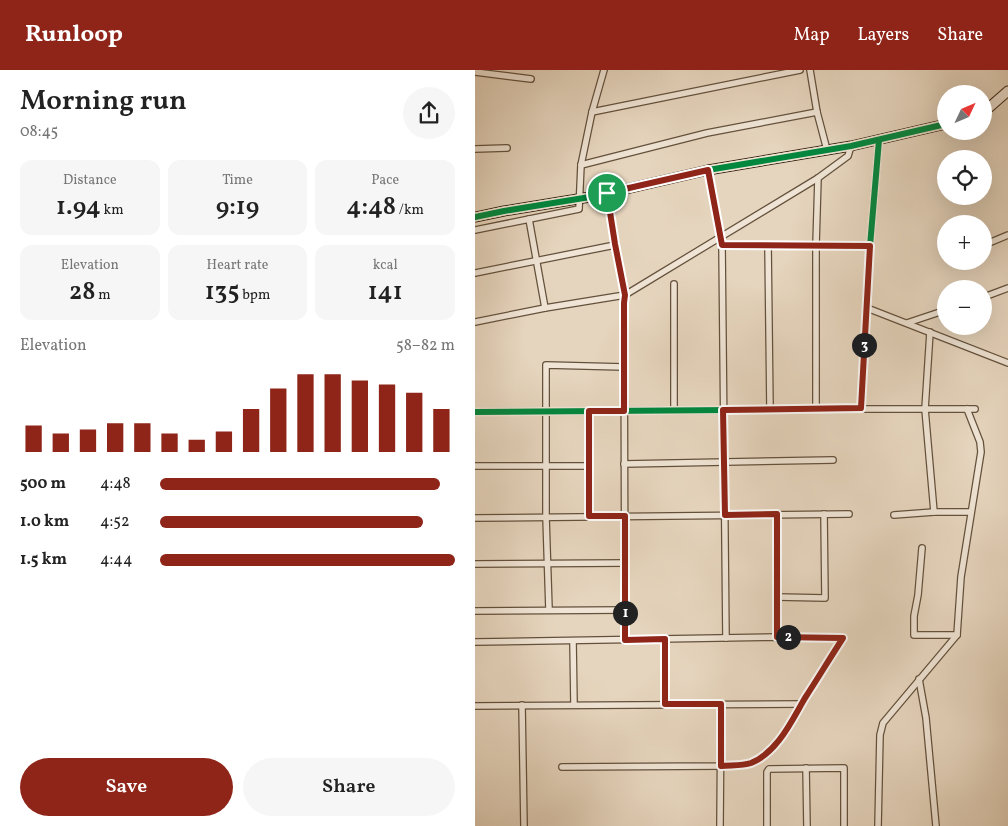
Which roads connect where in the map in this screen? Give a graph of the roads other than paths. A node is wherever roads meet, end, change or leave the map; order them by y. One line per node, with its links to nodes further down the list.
1 (604, 70): 9 (street)
2 (800, 70): 9 (street)
3 (809, 70): 10 (street)
4 (475, 72): 5 (street)
5 (489, 72): 6 (street)
6 (531, 79)
7 (1008, 91): 8 (street)
8 (993, 104)
9 (592, 112): 17 (street)
10 (817, 112): 16 (street); 17 (street)
11 (937, 126): 12 (street)
12 (879, 140): 13 (street); 32 (street)
13 (851, 146): 16 (street); 19 (street)
14 (507, 148): 15 (street)
15 (475, 149)
16 (827, 150): 18 (street)
17 (581, 165): 21 (street)
18 (708, 170): 20 (street); 26 (street)
19 (818, 178): 26 (street); 31 (street)
20 (607, 193): 21 (street); 28 (street)
21 (580, 199): 22 (street); 23 (street)
22 (475, 218)
23 (529, 219): 24 (street); 33 (street)
24 (475, 230)
25 (1008, 235): 27 (street)
26 (721, 237): 29 (street); 38 (street)
27 (992, 242)
28 (615, 244): 33 (street); 38 (street)
29 (722, 245): 30 (street); 54 (street)
30 (768, 245): 31 (street); 49 (street)
31 (816, 245): 32 (street); 50 (street)
32 (870, 246): 40 (street)
33 (536, 261): 34 (street); 39 (street)
34 (475, 273)
35 (674, 284): 53 (street)
36 (1008, 288): 37 (street)
37 (992, 294)
38 (625, 295): 39 (street); 46 (street)
39 (545, 308): 42 (street)
40 (867, 308): 43 (street); 47 (street)
41 (937, 313): 43 (street)
42 (475, 322)
43 (907, 324): 44 (street)
44 (930, 332): 45 (street); 51 (street)
45 (1008, 363)
46 (624, 367): 55 (street); 57 (street)
47 (861, 408): 50 (street); 51 (street)
48 (975, 408): 52 (street)
49 (770, 409): 50 (street); 54 (street)
50 (817, 409)
51 (925, 409): 52 (street); 65 (street)
52 (967, 409): 66 (street)
53 (674, 410): 54 (street); 57 (street)
54 (723, 410): 60 (street)
55 (546, 411): 56 (street); 58 (street); 63 (street)
56 (589, 411): 57 (street); 64 (street)
57 (624, 411): 61 (street)
58 (475, 412)
59 (833, 460): 60 (street)
60 (724, 463): 61 (street); 70 (street)
61 (624, 464): 73 (street)
62 (475, 466): 63 (street)
63 (546, 466): 64 (street); 74 (street)
64 (588, 466): 72 (street)
65 (934, 512): 66 (street); 71 (street)
66 (970, 512): 84 (street)
67 (777, 514): 68 (street); 70 (street); 80 (street)
68 (824, 514): 69 (street); 80 (street)
69 (849, 514)
70 (725, 515): 73 (street); 86 (street)
71 (894, 515)
72 (589, 516): 73 (street); 74 (street)
73 (625, 516): 78 (street)
74 (547, 517): 75 (street); 77 (street)
75 (475, 518)
76 (922, 548): 84 (street)
77 (547, 562): 78 (street); 79 (street); 81 (street)
78 (625, 563): 82 (street)
79 (475, 564)
80 (777, 598): 85 (street)
81 (549, 610): 82 (street); 83 (street)
82 (625, 610): 88 (street)
83 (475, 612)
84 (957, 635): 91 (street)
85 (777, 637): 86 (street); 94 (street)
86 (725, 638): 87 (street)
87 (665, 639): 88 (street); 92 (street)
88 (625, 640): 89 (street)
89 (573, 641): 90 (street); 96 (street)
90 (475, 642)
91 (919, 679): 106 (street); 107 (street)
92 (665, 704): 93 (street); 96 (street)
93 (721, 704): 94 (street); 98 (street)
94 (801, 704): 98 (street)
95 (521, 705): 96 (street); 97 (street); 101 (street)
96 (574, 705)
97 (475, 706)
98 (721, 766): 99 (street); 102 (street)
99 (562, 767)
100 (806, 768): 103 (street); 104 (street); 105 (street)
101 (524, 826)
102 (720, 826)
103 (767, 826)
104 (807, 826)
105 (844, 826)
106 (878, 826)
107 (936, 826)

